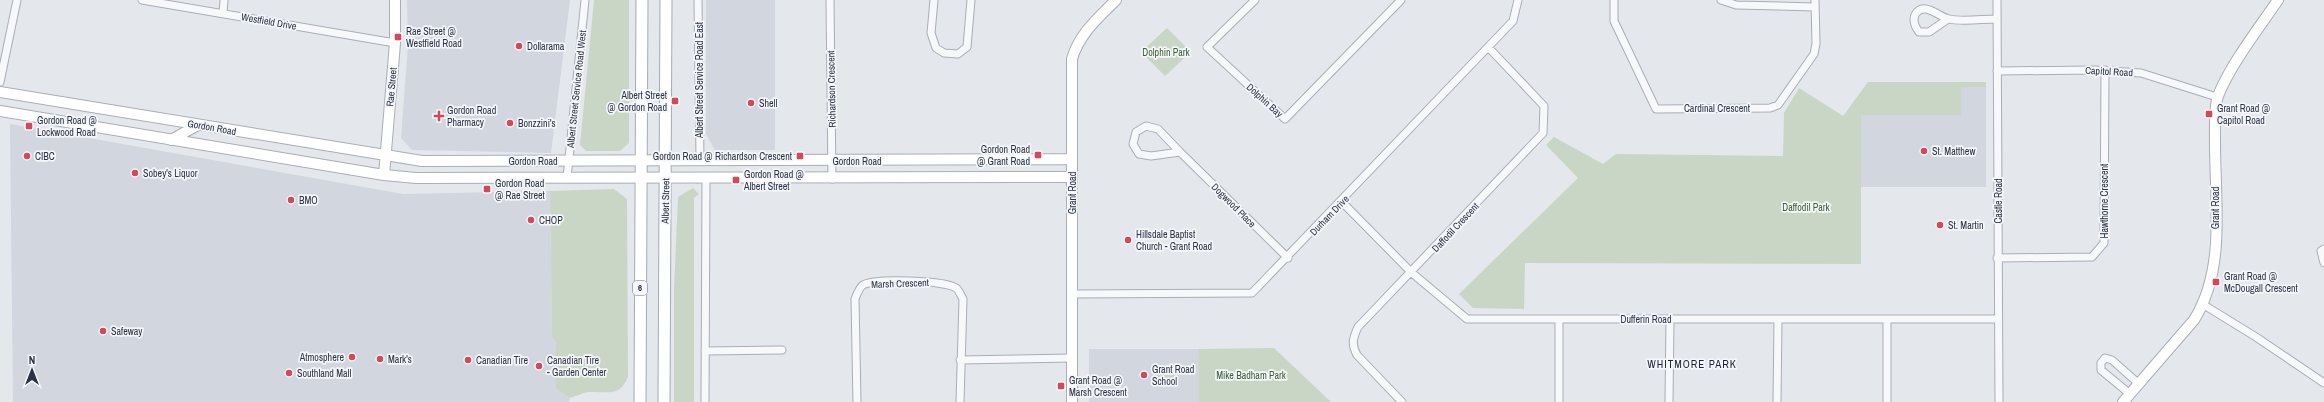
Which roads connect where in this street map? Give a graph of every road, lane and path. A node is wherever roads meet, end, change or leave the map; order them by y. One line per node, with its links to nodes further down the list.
1 (17, 0): 28 (street)
2 (142, 0): 21 (street, Westfield Drive)
3 (224, 0): 21 (street)
4 (395, 0): 24 (street, Rae Street)
5 (585, 0): 37 (street, Albert Street Service Road West)
6 (642, 0): 38 (main road, 6)
7 (666, 0): 39 (main road, Albert Street)
8 (698, 0): 40 (street, Albert Street Service Road East)
9 (830, 0): 42 (street, Richardson Crescent)
10 (934, 0): 11 (street)
11 (971, 0)
12 (1116, 0): 36 (street, Grant Road)
13 (1255, 0): 14 (street, Dolphin Bay)
14 (1401, 0)
15 (1518, 0): 25 (street, Durham Drive)
16 (1614, 0): 20 (street, Cardinal Crescent)
17 (1721, 0): 20 (street)
18 (1997, 0): 23 (street, Castle Road)
19 (2278, 0): 30 (street, Grant Road)
20 (1815, 4)
21 (223, 13): 24 (street, Westfield Drive)
22 (1948, 19): 22 (street); 23 (street)
23 (1996, 19): 27 (street, Castle Road)
24 (395, 43): 35 (street, Rae Street)
25 (1489, 48): 51 (street, Durham Drive); 56 (street, Daffodil Crescent)
26 (2105, 70): 27 (street, Capitol Road); 30 (street, Capitol Road); 54 (street, Hawthorne Crescent)
27 (1997, 71): 54 (street, Castle Road)
28 (0, 82)
29 (0, 92): 32 (street, Gordon Road)
30 (2218, 97): 58 (street, Grant Road)
31 (0, 111): 33 (street, Gordon Road)
32 (198, 125): 33 (street); 35 (street, Gordon Road)
33 (171, 140): 43 (street, Gordon Road)
34 (1180, 152): 34 (street, Dogwood Place); 53 (street, Dogwood Place)
35 (385, 157): 37 (street, Gordon Road); 43 (street, Rae Street)
36 (1072, 159): 41 (street, Gordon Road); 44 (street, Grant Road)
37 (569, 160): 38 (street, Gordon Road); 45 (street, Albert Street Service Road West)
38 (641, 160): 39 (street, Gordon Road); 46 (main road, 6)
39 (666, 160): 40 (street, Gordon Road); 47 (main road, Albert Street)
40 (700, 160): 42 (street, Gordon Road)
41 (955, 160): 42 (street, Gordon Road); 50 (street)
42 (832, 161): 49 (street, Richardson Crescent)
43 (384, 175): 45 (street, Gordon Road)
44 (1072, 177): 50 (street, Gordon Road); 57 (street, Grant Road)
45 (567, 178): 46 (street, Gordon Road)
46 (641, 178): 47 (street, Gordon Road); 71 (main road, 6)
47 (665, 178): 48 (street, Gordon Road); 72 (main road, Albert Street)
48 (706, 178): 49 (street, Gordon Road); 64 (street)
49 (832, 178): 50 (street, Gordon Road)
50 (955, 178)
51 (1342, 202): 53 (street, Durham Drive); 56 (street, Dufferin Road)
52 (2324, 249): 55 (street)
53 (1288, 258): 57 (street, Durham Drive)
54 (1998, 258): 63 (street, Castle Road)
55 (2324, 262)
56 (1412, 272): 59 (street, Dufferin Road); 77 (street, Daffodil Crescent)
57 (1072, 294): 66 (street, Grant Road)
58 (2204, 305): 68 (street); 69 (street, Grant Road)
59 (1559, 319): 60 (street, Dufferin Road); 78 (street)
60 (1670, 319): 61 (street, Dufferin Road); 79 (street)
61 (1778, 319): 62 (street, Dufferin Road); 80 (street)
62 (1887, 319): 63 (street, Dufferin Road); 81 (street)
63 (1997, 319): 82 (street, Castle Road)
64 (705, 350): 65 (street); 73 (street)
65 (782, 350)
66 (1072, 358): 67 (street); 76 (street, Grant Road)
67 (960, 360): 74 (street, Marsh Crescent); 75 (street, Marsh Crescent)
68 (2324, 383)
69 (2139, 384): 70 (street, Grant Road); 70 (street)
70 (2130, 394): 83 (street, Grant Road)
71 (640, 402)
72 (664, 402)
73 (705, 402)
74 (857, 402)
75 (960, 402)
76 (1072, 402)
77 (1402, 402)
78 (1559, 402)
79 (1669, 402)
80 (1777, 402)
81 (1887, 402)
82 (1998, 402)
83 (2123, 402)

